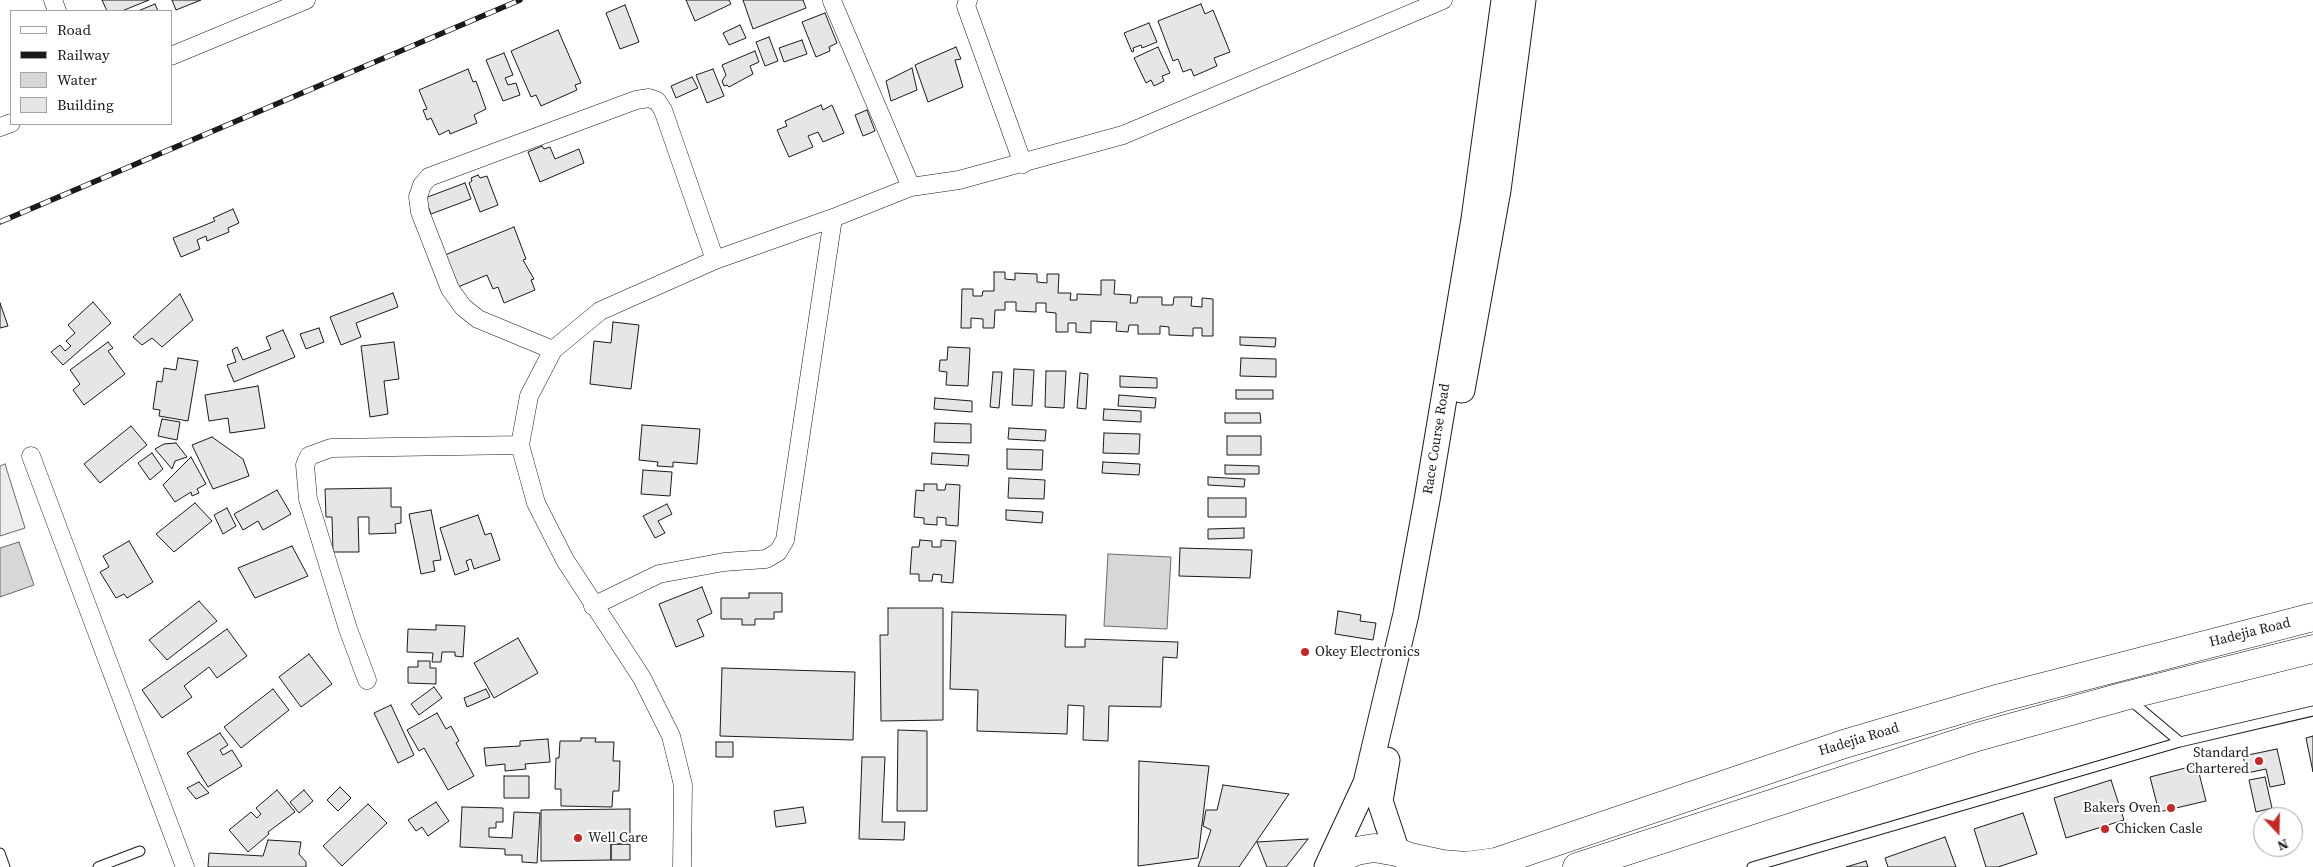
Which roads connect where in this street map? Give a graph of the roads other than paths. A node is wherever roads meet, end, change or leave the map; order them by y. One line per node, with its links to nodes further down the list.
1 (306, 0): 7 (street)
2 (968, 0): 8 (street)
3 (1443, 0): 8 (street)
4 (1504, 0): 29 (street, Race Course Road)
5 (1523, 0): 24 (street, Race Course Road)
6 (832, 1): 9 (street)
7 (172, 56)
8 (1023, 164): 9 (street)
9 (911, 188): 10 (street)
10 (833, 218): 11 (street); 15 (street)
11 (715, 260): 12 (street); 12 (street)
12 (554, 350): 13 (street)
13 (520, 445): 15 (street); 18 (street)
14 (31, 456): 27 (street)
15 (594, 606): 28 (street)
16 (2313, 617): 24 (main road, Hadejia Road)
17 (2313, 649): 19 (main road)
18 (366, 680)
19 (2125, 696): 21 (lane); 30 (main road)
20 (2313, 711): 21 (lane)
21 (2180, 742): 31 (lane)
22 (140, 851): 26 (lane)
23 (0, 853): 25 (lane)
24 (1410, 859): 29 (main road, Hadejia Road)
25 (5, 867)
26 (98, 867)
27 (186, 867)
28 (682, 867)
29 (1329, 867)
30 (1577, 867)
31 (1752, 867)

